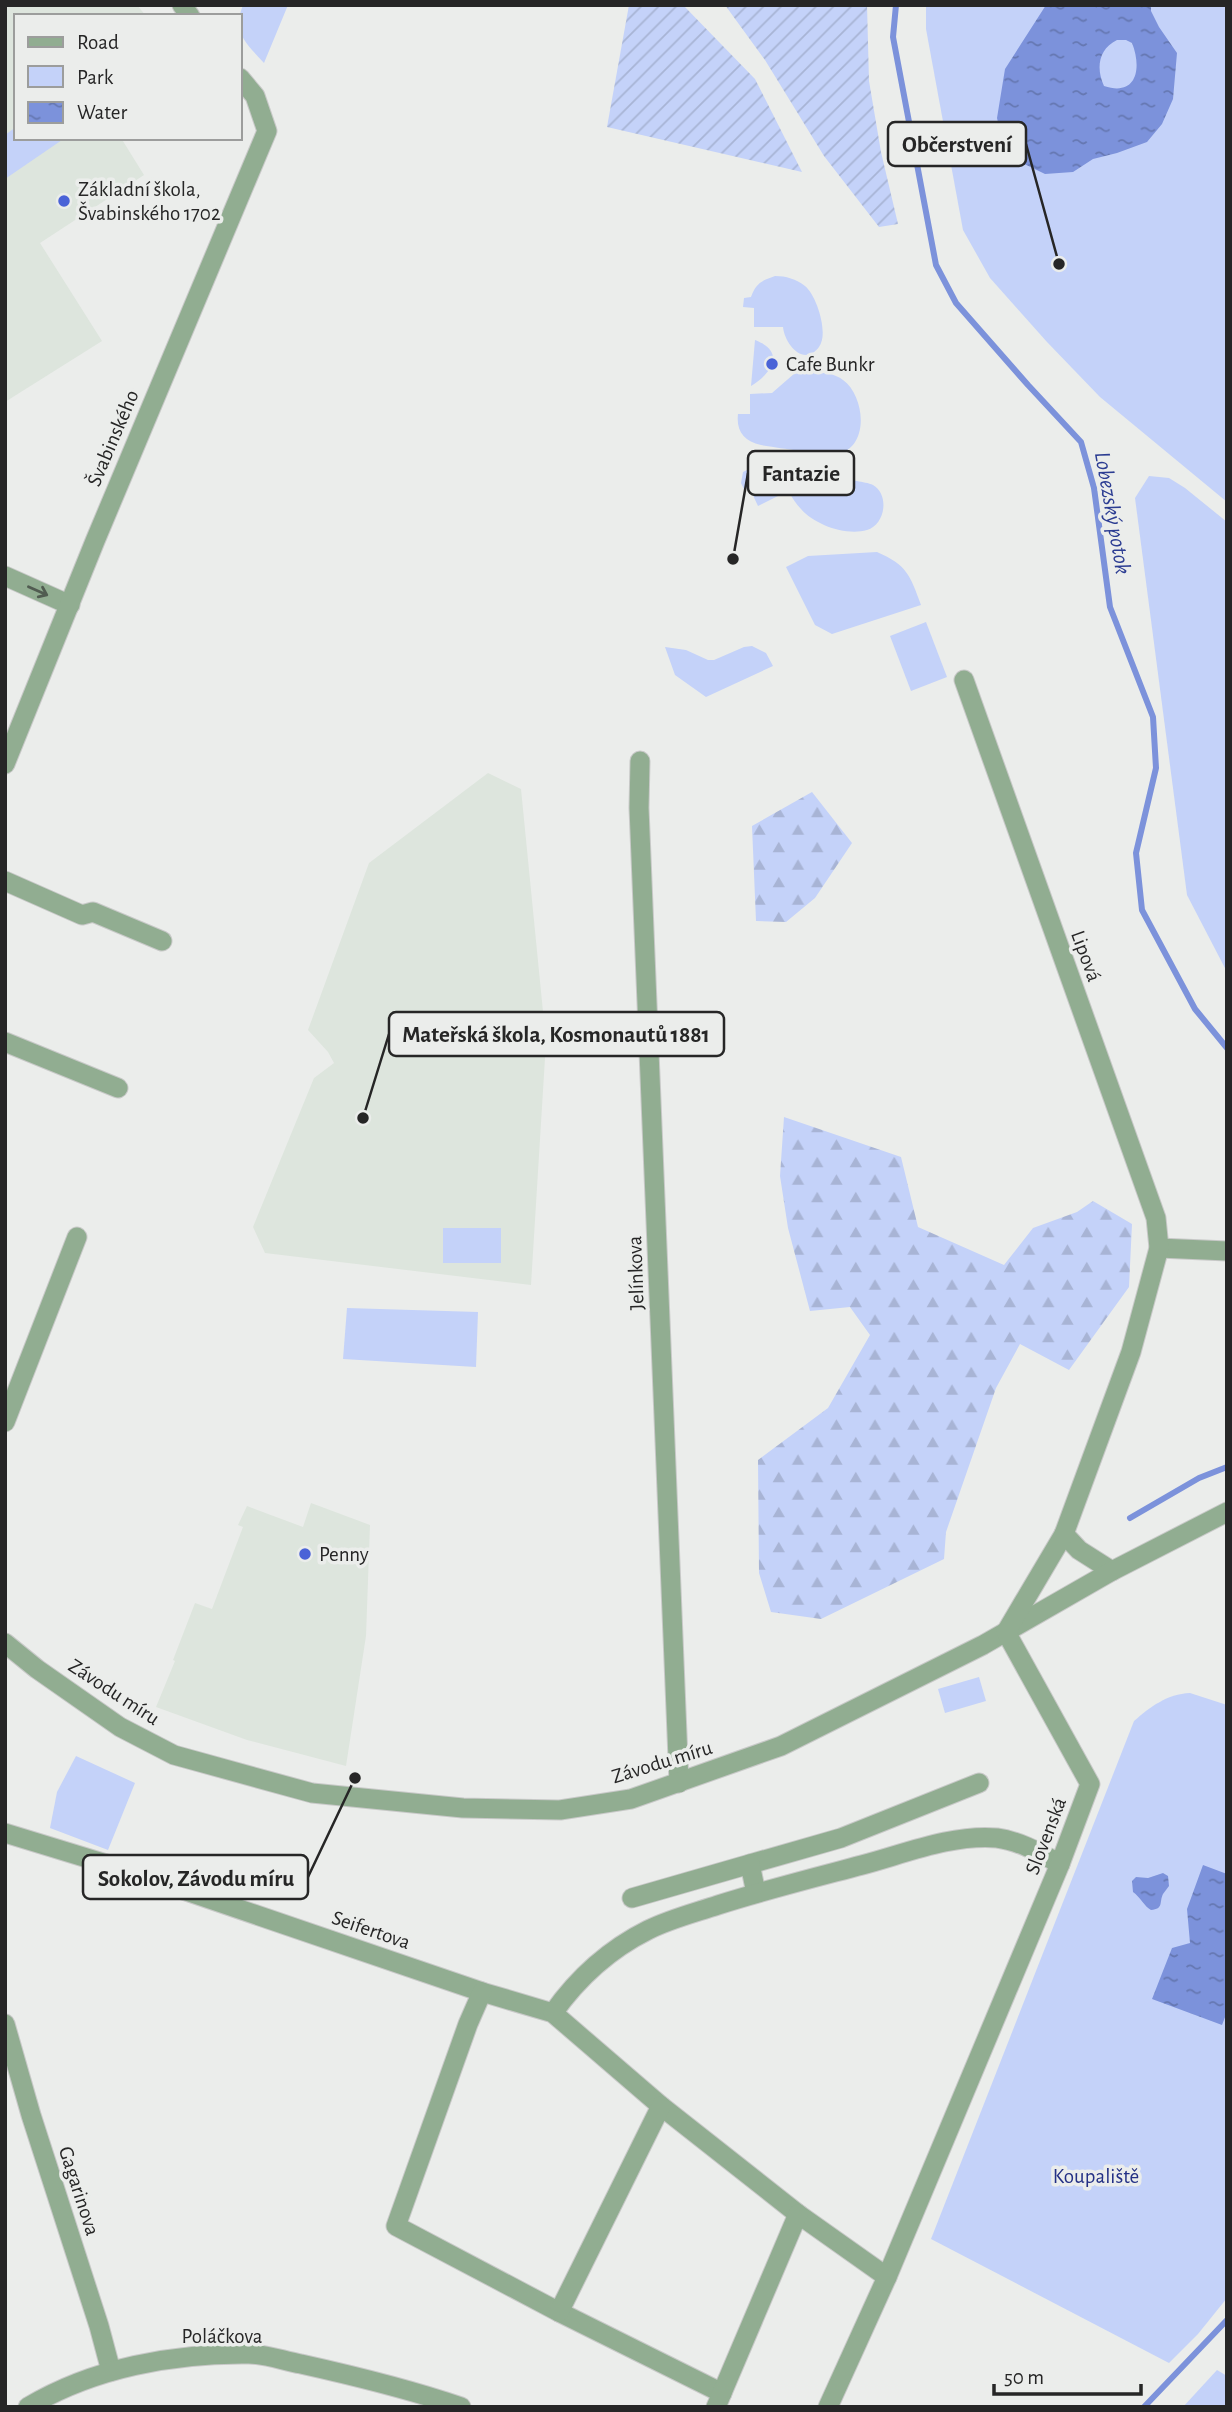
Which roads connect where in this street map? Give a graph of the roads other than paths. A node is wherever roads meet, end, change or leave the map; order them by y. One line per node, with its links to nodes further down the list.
1 (242, 80): 3 (street, Švabinského)
2 (5, 576): 3 (street, one-way to 3)
3 (70, 605): 5 (street, Švabinského)
4 (964, 680): 13 (street, Lipová)
5 (13, 720): 7 (street, Švabinského)
6 (640, 761): 21 (street, Jelínkova)
7 (5, 765)
8 (5, 881): 9 (street)
9 (162, 941)
10 (5, 1042): 11 (street)
11 (118, 1088)
12 (77, 1237): 15 (street)
13 (1159, 1248): 14 (street); 17 (street)
14 (1227, 1251)
15 (5, 1422)
16 (1227, 1512): 18 (street, Závodu míru)
17 (1064, 1534): 18 (street); 19 (street)
18 (1112, 1571): 19 (street, Závodu míru)
19 (1006, 1632): 21 (street, Závodu míru); 25 (street, Slovenská)
20 (5, 1643): 21 (street, Závodu míru)
21 (679, 1783)
22 (979, 1783): 24 (street)
23 (5, 1833): 28 (street, Seifertova)
24 (750, 1864): 26 (street); 27 (street)
25 (1060, 1864): 26 (street); 33 (street, Slovenská)
26 (756, 1893): 29 (street)
27 (632, 1898)
28 (482, 1992): 29 (street, Seifertova); 34 (street)
29 (553, 2013): 31 (street, Seifertova)
30 (5, 2024): 35 (street, Gagarinova)
31 (661, 2106): 32 (street, Seifertova); 34 (street)
32 (798, 2214): 33 (street, Seifertova); 36 (street)
33 (887, 2277): 39 (street, Slovenská)
34 (559, 2312): 36 (street)
35 (111, 2371): 37 (street, Poláčkova); 38 (street, Poláčkova)
36 (719, 2400)
37 (28, 2407)
38 (461, 2407)
39 (828, 2407)

